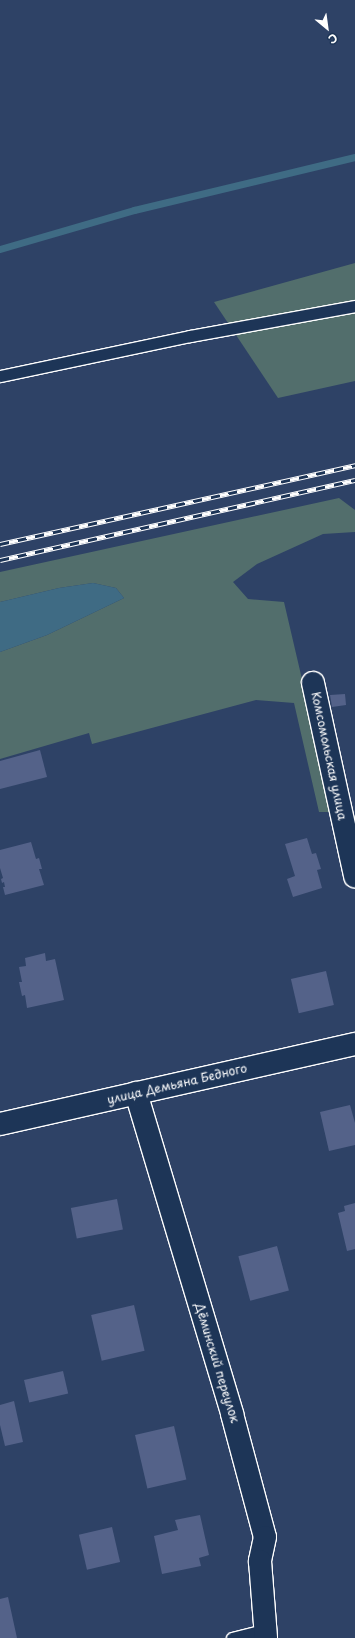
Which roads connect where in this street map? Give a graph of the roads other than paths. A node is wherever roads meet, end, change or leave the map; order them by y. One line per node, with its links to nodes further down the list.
1 (355, 306): 2 (lane)
2 (0, 376)
3 (313, 683): 4 (street, Комсомольская улица)
4 (355, 876)
5 (355, 1044): 6 (street, улица Демьяна Бедного)
6 (136, 1093): 7 (street, улица Демьяна Бедного); 8 (street, Дёминский переулок)
7 (0, 1124)
8 (265, 1634): 9 (lane)
9 (232, 1638)

